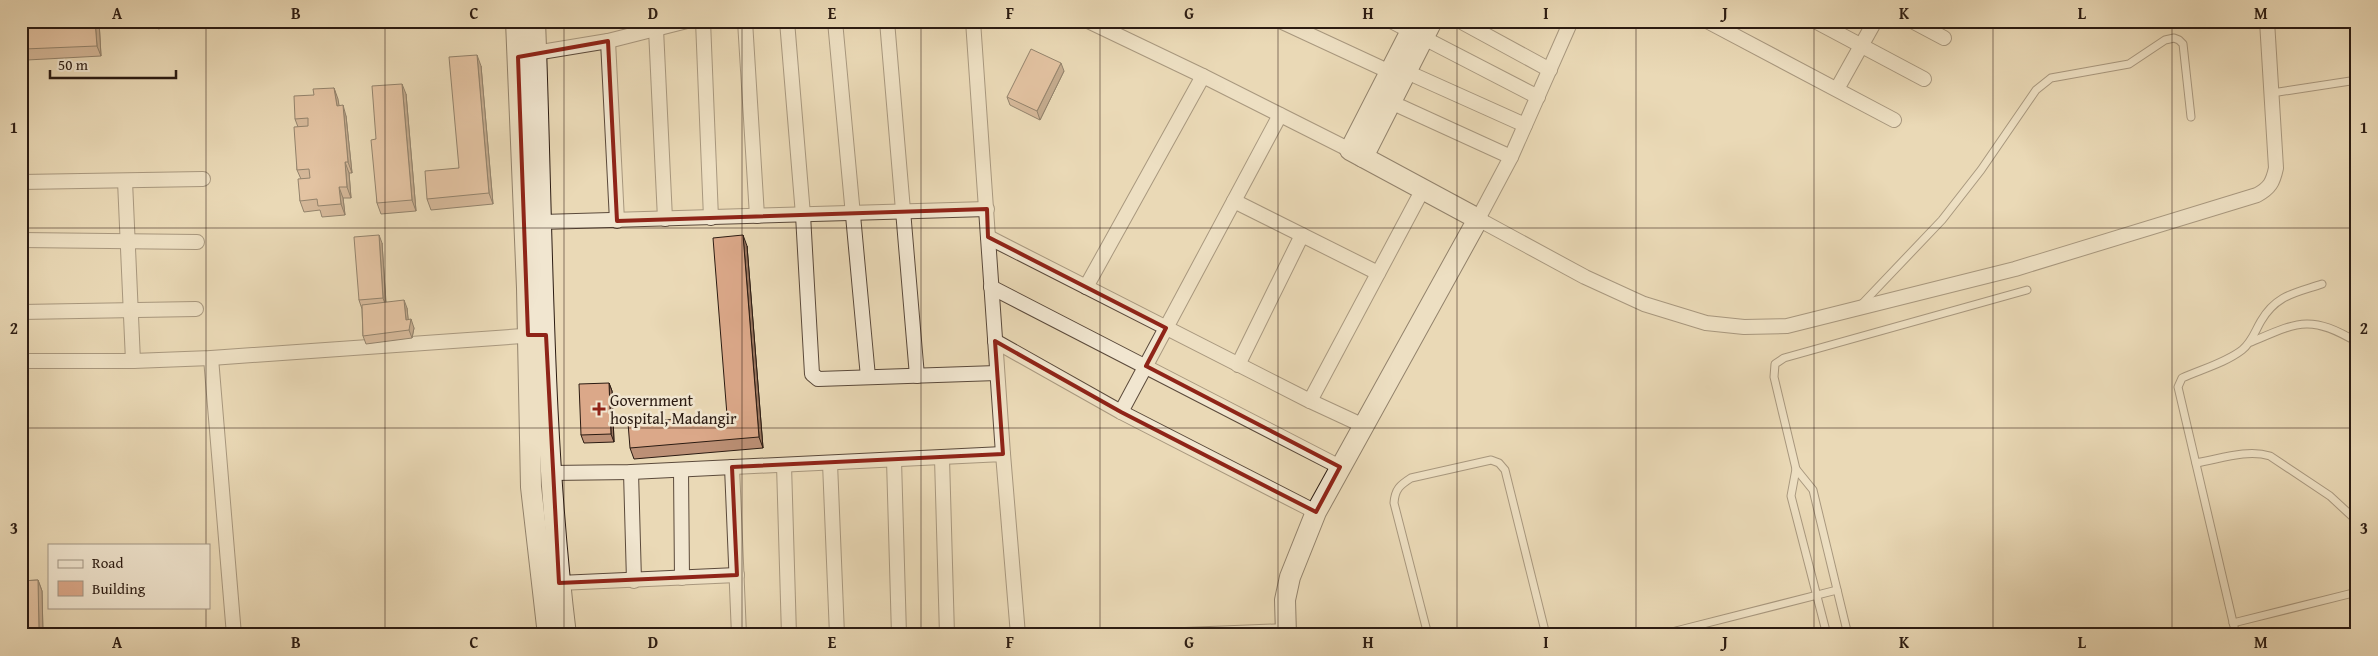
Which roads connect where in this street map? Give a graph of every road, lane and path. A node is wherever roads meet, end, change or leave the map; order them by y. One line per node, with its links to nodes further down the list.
1 (516, 21): 25 (street)
2 (535, 21): 25 (street)
3 (687, 21): 21 (street)
4 (703, 21): 51 (street)
5 (745, 21): 50 (street)
6 (787, 21): 49 (street)
7 (835, 21): 48 (street)
8 (887, 21): 47 (street)
9 (973, 21): 46 (street)
10 (1088, 21): 28 (street)
11 (1280, 21): 26 (street)
12 (1391, 21): 20 (street)
13 (1460, 21): 27 (street)
14 (1571, 21): 27 (street)
15 (1707, 21): 31 (street)
16 (1815, 21): 24 (street)
17 (1875, 21): 24 (street)
18 (1912, 21): 22 (street)
19 (2267, 21): 32 (street)
20 (1421, 28): 26 (street); 33 (street)
21 (656, 29): 23 (street); 53 (street)
22 (1944, 38)
23 (608, 41): 25 (street); 54 (street)
24 (1861, 46): 29 (street); 31 (street)
25 (527, 55): 55 (street); 71 (street)
26 (1396, 70): 34 (street); 38 (street)
27 (1550, 70): 33 (street)
28 (1203, 76): 35 (street); 63 (street)
29 (1924, 79)
30 (2357, 80): 32 (lane)
31 (1837, 89): 37 (street)
32 (2272, 93): 66 (street)
33 (1538, 97): 38 (street)
34 (1384, 98): 39 (street); 40 (street)
35 (1280, 115): 39 (street); 45 (street)
36 (2191, 117): 66 (lane)
37 (1894, 120)
38 (1525, 125): 40 (street)
39 (1356, 153): 44 (street)
40 (1511, 157): 52 (street)
41 (203, 179): 42 (street)
42 (125, 181): 43 (street); 59 (street)
43 (21, 182)
44 (1423, 189): 52 (street); 61 (street)
45 (1234, 201): 56 (street); 70 (street)
46 (986, 209): 47 (street); 57 (street)
47 (903, 212): 48 (street); 81 (street)
48 (854, 213): 49 (street); 82 (street)
49 (803, 215): 50 (street); 82 (street)
50 (757, 216): 51 (street)
51 (711, 218): 53 (street)
52 (1478, 219): 66 (street); 85 (street)
53 (665, 220): 54 (street)
54 (617, 221): 55 (street)
55 (542, 222): 71 (street)
56 (1302, 236): 61 (street); 78 (street)
57 (988, 237): 63 (street); 64 (street)
58 (21, 240): 59 (street)
59 (128, 240): 60 (street); 68 (street)
60 (197, 242)
61 (1378, 273): 83 (street)
62 (2322, 284): 73 (lane)
63 (1086, 286): 70 (street)
64 (991, 287): 72 (street); 79 (street)
65 (2027, 290): 94 (lane)
66 (1857, 308)
67 (196, 309): 68 (street)
68 (131, 310): 69 (street); 77 (street)
69 (21, 312)
70 (1166, 328): 78 (street); 79 (street)
71 (537, 335): 75 (street); 97 (street); 110 (street)
72 (995, 341): 80 (street); 84 (street)
73 (2250, 342): 74 (lane); 90 (lane)
74 (2357, 342)
75 (211, 358): 77 (street); 109 (street)
76 (21, 360): 77 (street)
77 (134, 361)
78 (1238, 364): 83 (street)
79 (1146, 366): 84 (street); 93 (street)
80 (997, 373): 81 (street); 86 (street)
81 (917, 376): 82 (street)
82 (868, 377)
83 (1310, 401): 85 (street)
84 (1121, 412): 98 (street)
85 (1364, 426): 93 (street)
86 (1003, 454): 87 (street); 117 (street)
87 (942, 458): 88 (street); 116 (street)
88 (894, 460): 89 (street); 115 (street)
89 (830, 463): 91 (street); 114 (street)
90 (2196, 463): 99 (lane); 107 (lane)
91 (784, 465): 92 (street); 113 (street)
92 (732, 467): 95 (street); 100 (street)
93 (1340, 467): 98 (street)
94 (1796, 469): 104 (lane); 106 (lane)
95 (681, 470): 96 (street); 101 (street)
96 (631, 472): 97 (street); 102 (street)
97 (551, 473): 103 (street)
98 (1316, 512): 108 (street)
99 (2357, 521)
100 (737, 575): 101 (street); 112 (street)
101 (682, 578): 102 (street)
102 (634, 581): 103 (street)
103 (559, 583): 111 (street)
104 (1837, 590): 106 (lane); 123 (lane)
105 (2357, 592): 107 (lane)
106 (1817, 594): 121 (lane); 122 (lane)
107 (2233, 623): 124 (lane)
108 (1286, 633): 118 (street)
109 (234, 635)
110 (548, 635)
111 (566, 635)
112 (738, 635)
113 (788, 635)
114 (836, 635)
115 (899, 635)
116 (947, 635)
117 (1018, 635)
118 (1185, 635)
119 (1428, 635): 120 (lane)
120 (1546, 635)
121 (1660, 635)
122 (1827, 635)
123 (1848, 635)
124 (2236, 635)

